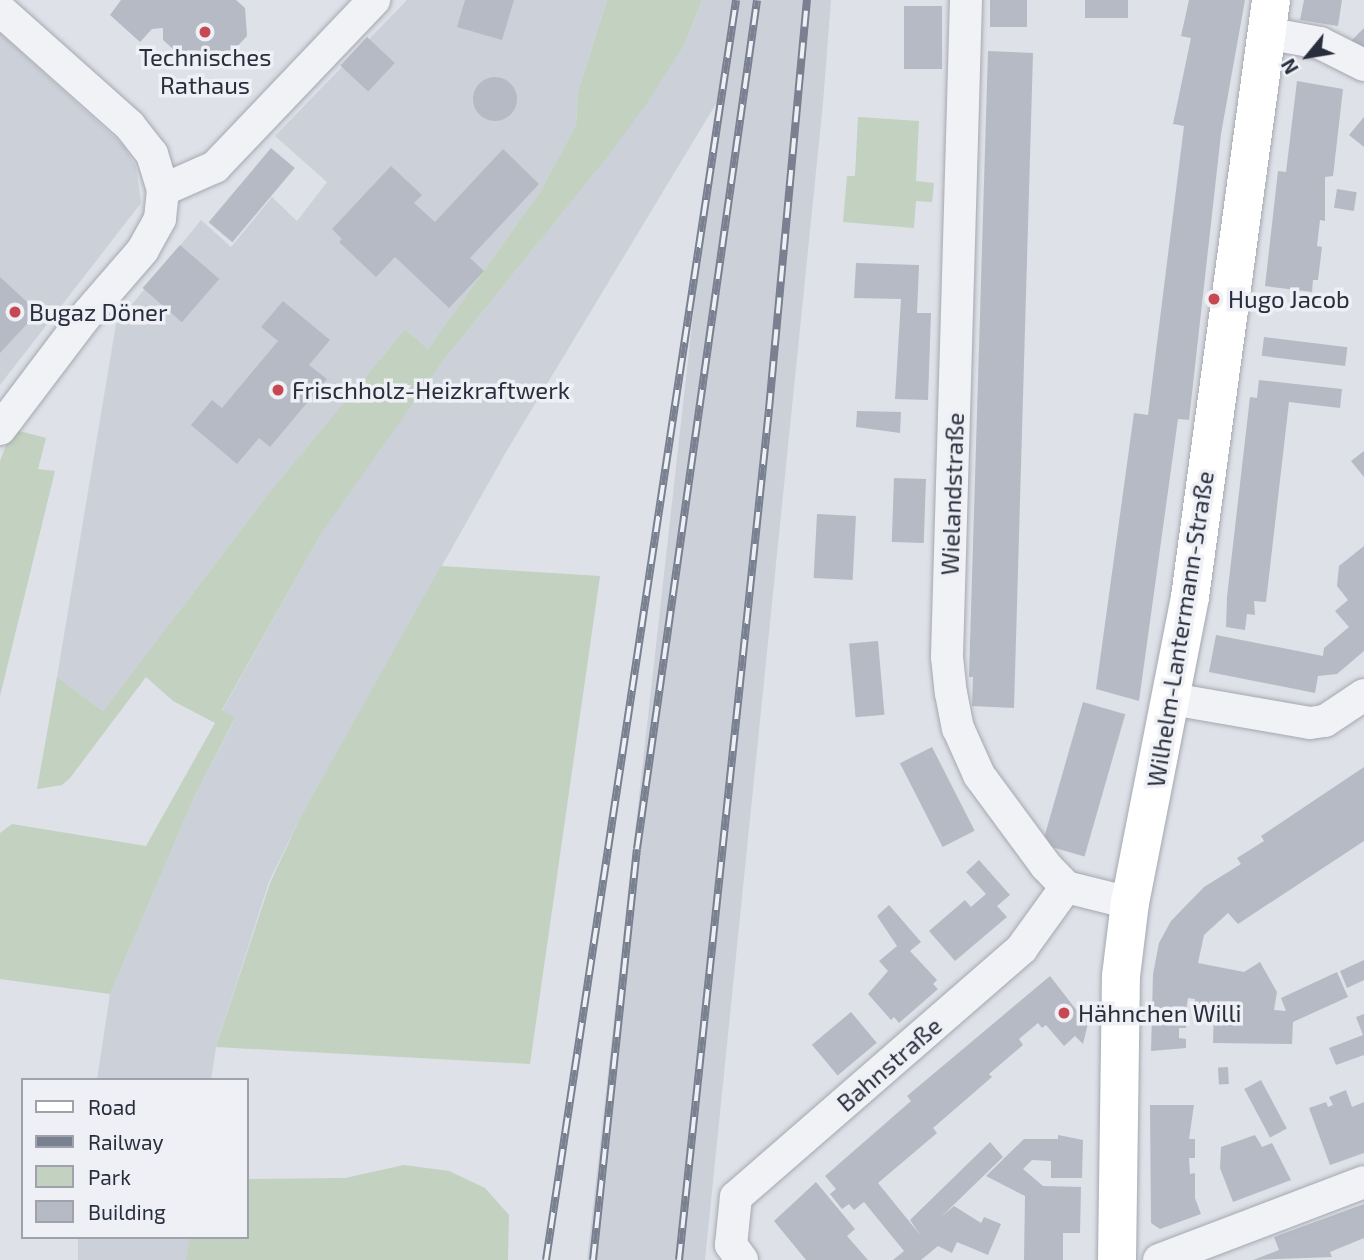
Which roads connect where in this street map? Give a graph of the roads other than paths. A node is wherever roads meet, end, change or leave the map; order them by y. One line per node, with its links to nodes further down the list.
1 (374, 0): 6 (street)
2 (967, 0): 10 (street, Wielandstraße)
3 (0, 10): 6 (street)
4 (1268, 17): 5 (street); 9 (main road, Wilhelm-Lantermann-Straße)
5 (1364, 65)
6 (163, 190): 7 (street)
7 (0, 429)
8 (1364, 695): 9 (street)
9 (1172, 699): 11 (main road, Wilhelm-Lantermann-Straße)
10 (1066, 887): 11 (street); 13 (street, Bahnstraße)
11 (1130, 903): 14 (main road, Wilhelm-Lantermann-Straße)
12 (1364, 1182): 15 (street)
13 (734, 1255)
14 (1117, 1260)
15 (1159, 1260)

